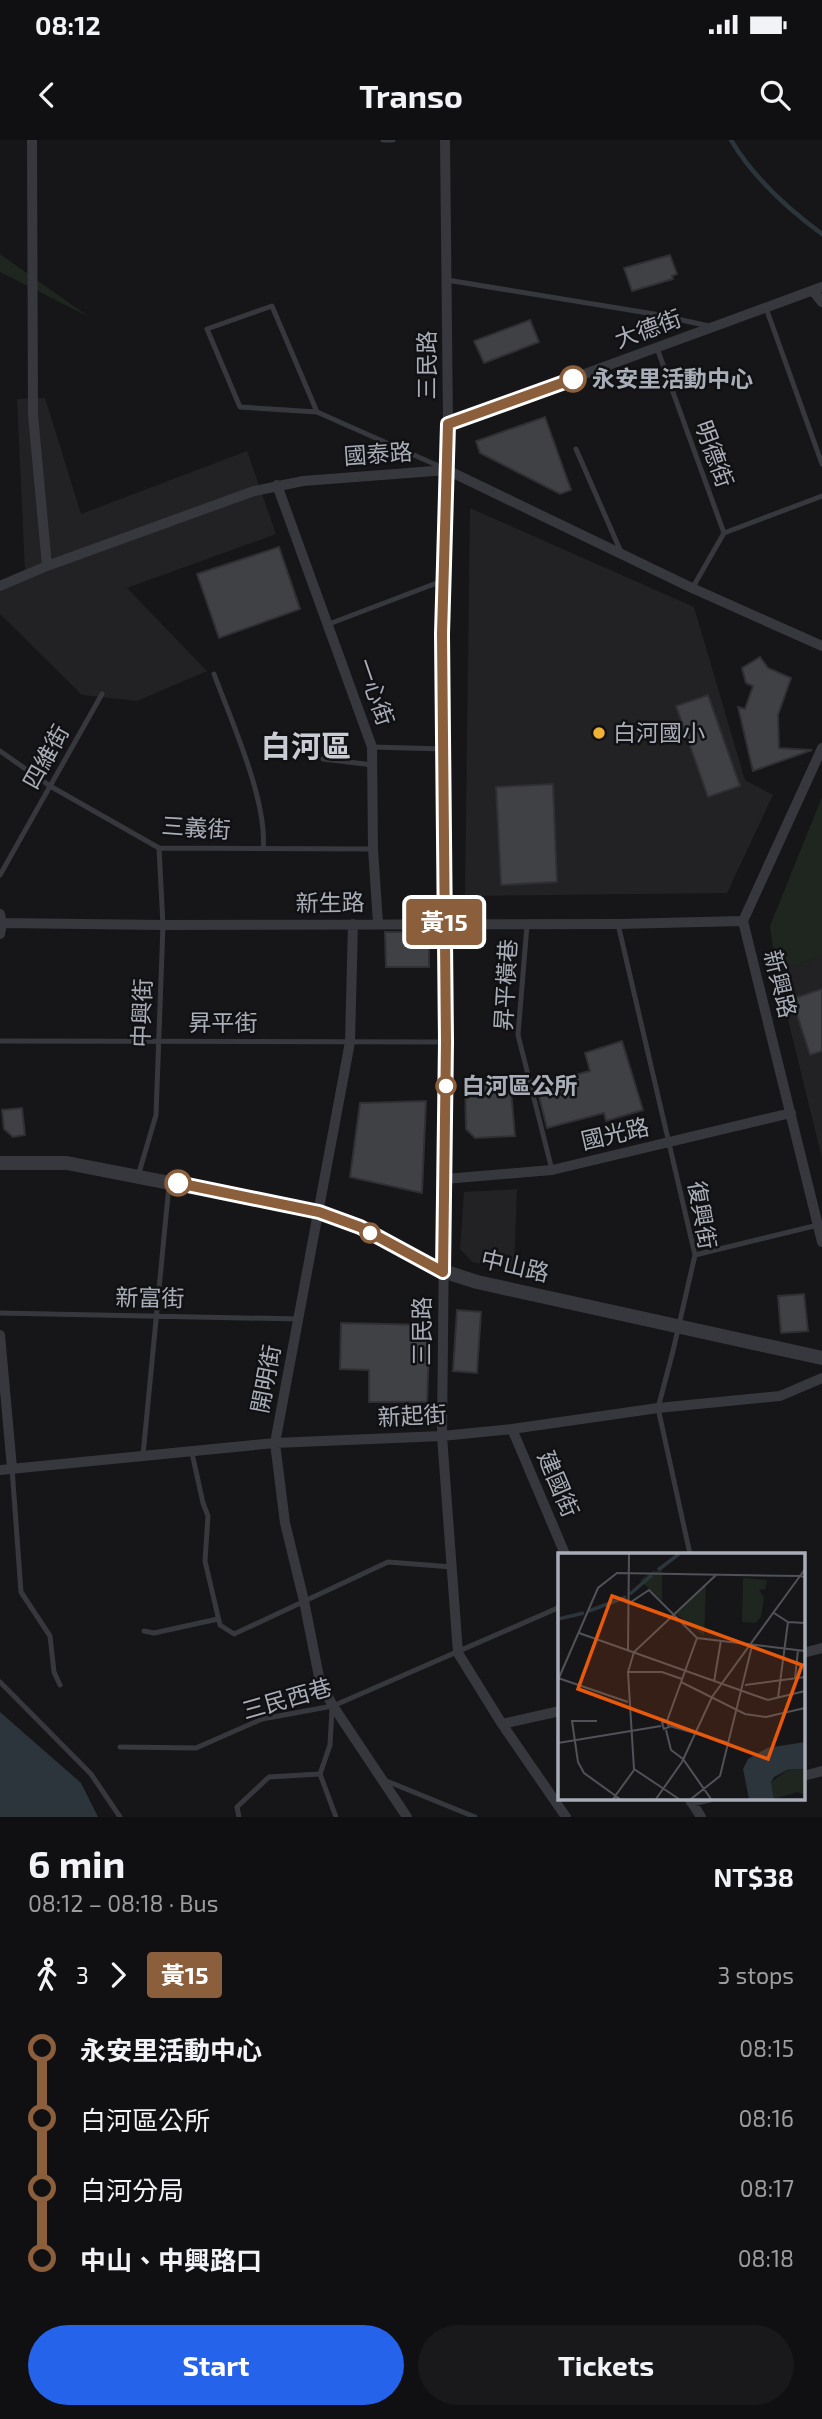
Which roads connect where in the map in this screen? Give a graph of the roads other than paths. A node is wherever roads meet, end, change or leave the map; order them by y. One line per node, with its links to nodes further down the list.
1 (32, 140): 20 (street)
2 (383, 140): 3 (lane)
3 (393, 140)
4 (445, 140): 5 (street, 三民路)
5 (447, 280): 9 (lane); 12 (street, 三民路)
6 (817, 289): 7 (street); 8 (street, 大德街)
7 (822, 303)
8 (766, 308): 9 (street, 大德街); 14 (lane)
9 (714, 327): 10 (street, 大德街)
10 (657, 348): 12 (street, 大德街); 18 (lane, 明德街)
11 (317, 412): 11 (lane); 15 (lane)
12 (448, 424): 15 (street, 三民路)
13 (576, 449): 19 (lane)
14 (822, 464)
15 (447, 470): 16 (street, 國泰路); 19 (street, 國泰路); 21 (street, 三民路)
16 (277, 485): 20 (street, 國泰路); 24 (street, 一心街)
17 (822, 496): 18 (lane)
18 (724, 533): 23 (lane)
19 (623, 554): 23 (street, 國泰路)
20 (47, 566): 22 (street, 國泰路)
21 (442, 581): 24 (lane); 29 (street, 三民路)
22 (0, 586)
23 (692, 588): 25 (street, 國泰路)
24 (329, 624): 28 (street, 一心街)
25 (822, 646)
26 (215, 674): 36 (lane)
27 (102, 694): 34 (lane, 四維街)
28 (372, 747): 29 (lane); 33 (street, 一心街)
29 (444, 748): 42 (street, 三民路)
30 (822, 748): 39 (street)
31 (0, 751): 34 (lane, 三義街)
32 (323, 759): 33 (lane)
33 (373, 765): 37 (street, 一心街)
34 (50, 786): 35 (lane, 三義街); 38 (lane, 四維街)
35 (159, 848): 36 (lane, 三義街); 46 (lane, 中興街)
36 (263, 849): 37 (lane, 三義街)
37 (373, 849): 41 (street, 一心街)
38 (0, 875)
39 (743, 921): 45 (street, 新生路); 51 (street, 新興路)
40 (1, 923): 46 (street, 新生路)
41 (378, 923): 42 (street, 新生路); 43 (street, 新生路)
42 (444, 923): 44 (street, 新生路); 50 (street, 三民路)
43 (353, 924): 46 (street, 新生路); 49 (street, 開明街)
44 (527, 924): 45 (street, 新生路); 54 (lane, 昇平橫巷)
45 (618, 924): 52 (lane, 復興街)
46 (163, 925): 48 (lane, 中興街)
47 (0, 1041): 48 (lane, 昇平街)
48 (158, 1041): 49 (lane, 昇平街); 55 (lane, 中興街)
49 (350, 1042): 50 (lane, 昇平街); 58 (street, 開明街)
50 (446, 1042): 56 (street, 三民路)
51 (791, 1113): 52 (street, 國光路); 59 (street, 新興路)
52 (670, 1143): 54 (street, 國光路); 61 (lane, 復興街)
53 (0, 1163): 55 (street, 中山路)
54 (552, 1170): 56 (street, 國光路)
55 (138, 1176): 57 (street, 中山路)
56 (445, 1178): 62 (street, 三民路)
57 (169, 1182): 58 (street, 中山路); 64 (lane)
58 (319, 1212): 62 (street, 中山路); 65 (street, 開明街)
59 (818, 1225): 60 (street, 新興路); 61 (lane)
60 (822, 1242)
61 (695, 1255): 66 (lane, 復興街)
62 (443, 1272): 66 (street, 中山路); 72 (street, 三民路)
63 (0, 1313): 64 (lane, 新富街)
64 (156, 1316): 65 (lane, 新富街); 75 (lane)
65 (299, 1319): 73 (street, 開明街)
66 (678, 1326): 68 (street, 中山路); 70 (lane, 復興街)
67 (0, 1335): 76 (street)
68 (822, 1358)
69 (822, 1378): 70 (street, 新起街)
70 (657, 1408): 71 (street, 新起街); 79 (lane, 復興街)
71 (512, 1429): 72 (street, 新起街); 78 (street, 建國街)
72 (442, 1436): 73 (street, 新起街); 80 (street, 三民路)
73 (275, 1443): 74 (street, 新起街); 81 (street, 開明街)
74 (192, 1451): 75 (street, 新起街); 83 (lane)
75 (143, 1455): 76 (street, 新起街)
76 (12, 1468): 77 (street, 新起街); 89 (lane)
77 (0, 1470)
78 (564, 1553)
79 (690, 1553)
80 (452, 1567): 81 (lane); 86 (street, 三民路)
81 (304, 1601): 83 (lane); 90 (street, 開明街)
82 (558, 1607): 86 (lane, 三民西巷)
83 (218, 1619): 84 (lane)
84 (144, 1631)
85 (822, 1648): 87 (street)
86 (458, 1653): 90 (lane, 三民西巷); 92 (street, 三民路)
87 (804, 1653)
88 (0, 1682): 99 (lane)
89 (60, 1685)
90 (333, 1706): 93 (lane, 三民西巷); 95 (lane); 97 (street, 開明街)
91 (558, 1711): 92 (street)
92 (502, 1724): 104 (street, 三民路)
93 (120, 1747)
94 (822, 1771): 96 (street)
95 (320, 1774): 100 (lane); 101 (lane)
96 (804, 1776)
97 (381, 1779): 102 (street, 開明街); 103 (lane)
98 (690, 1800): 105 (street)
99 (120, 1817)
100 (239, 1817)
101 (336, 1817)
102 (407, 1817)
103 (475, 1817)
104 (566, 1817)
105 (701, 1817)

